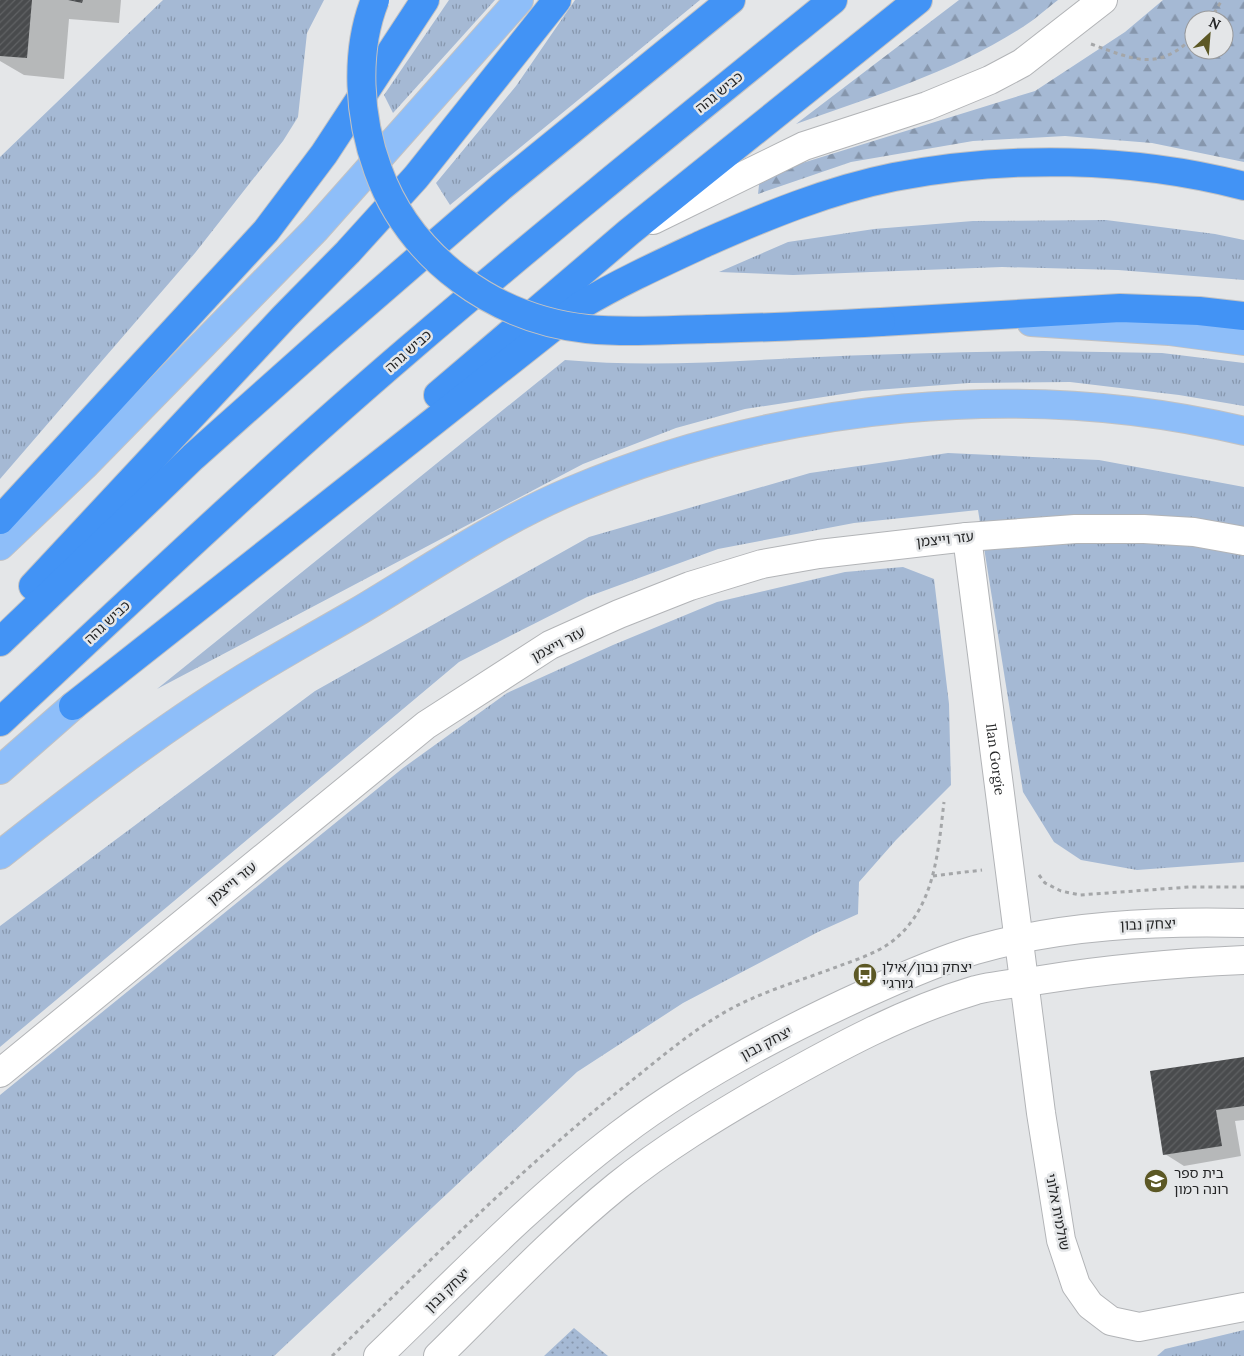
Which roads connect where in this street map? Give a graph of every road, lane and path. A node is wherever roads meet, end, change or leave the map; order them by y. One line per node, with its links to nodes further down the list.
1 (374, 0): 14 (highway, bridge)
2 (425, 0): 17 (highway)
3 (519, 0): 20 (main road)
4 (557, 0): 21 (highway)
5 (731, 0): 22 (highway)
6 (833, 0): 24 (highway, כביש גהה)
7 (918, 0): 12 (highway)
8 (1103, 0): 9 (street)
9 (1062, 33): 10 (path); 12 (street)
10 (1184, 46)
11 (1244, 186): 23 (highway)
12 (629, 232): 23 (highway)
13 (1244, 316): 14 (highway)
14 (962, 318): 15 (main road)
15 (1244, 341)
16 (1244, 431): 26 (main road)
17 (0, 520)
18 (966, 536): 19 (street, עזר וייצמן); 30 (street, Ilan Gorgie); 33 (street, עזר וייצמן)
19 (1244, 541)
20 (0, 546)
21 (0, 621)
22 (0, 642)
23 (74, 706): 25 (main road)
24 (0, 722)
25 (0, 770)
26 (0, 855)
27 (1035, 870): 28 (path)
28 (1244, 887)
29 (1244, 922): 30 (street, יצחק נבון)
30 (1018, 940): 32 (street, Ilan Gorgie); 35 (street, יצחק נבון)
31 (1244, 960): 32 (street)
32 (1023, 982): 34 (street, שולמית אלוני); 36 (street)
33 (0, 1073)
34 (1244, 1307)
35 (378, 1356)
36 (438, 1356)

